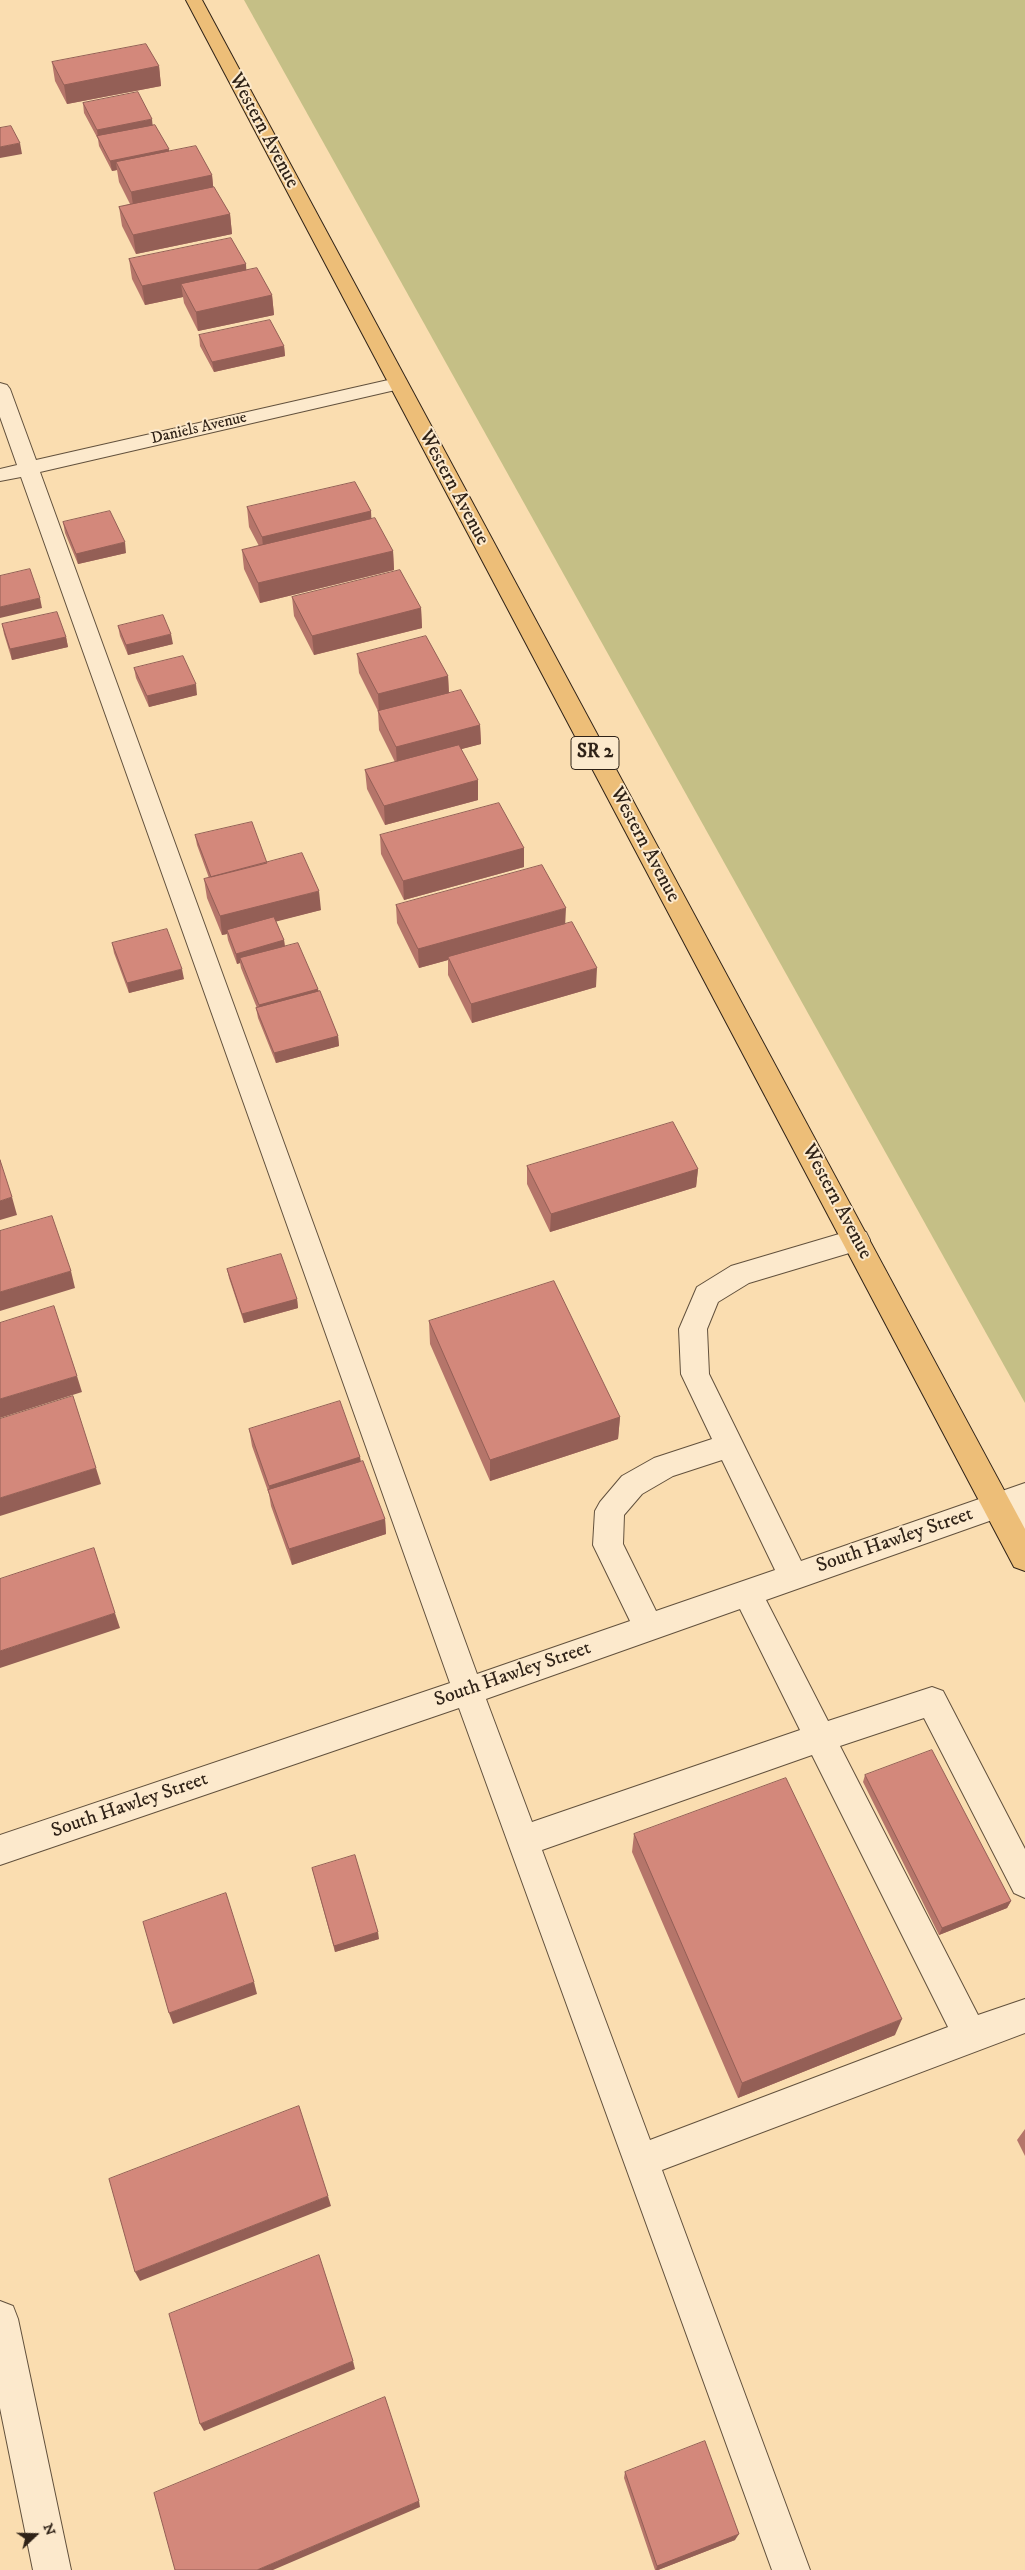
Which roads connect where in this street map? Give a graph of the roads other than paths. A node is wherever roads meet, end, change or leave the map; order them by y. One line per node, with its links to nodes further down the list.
1 (194, 0): 2 (main road, Western Avenue / SR 2)
2 (397, 384): 4 (street, Daniels Avenue); 6 (main road, Western Avenue / SR 2)
3 (0, 389): 4 (street)
4 (30, 468): 5 (street, Daniels Avenue); 14 (street)
5 (0, 475)
6 (856, 1240): 7 (street); 8 (main road, Western Avenue / SR 2)
7 (730, 1445): 11 (street); 13 (street)
8 (1011, 1501): 9 (street); 10 (main road, Western Avenue / SR 2); 11 (street, South Hawley Street)
9 (1025, 1524)
10 (1025, 1558)
11 (794, 1577): 12 (street, South Hawley Street)
12 (748, 1593): 13 (street, South Hawley Street); 15 (street)
13 (649, 1628): 14 (street, South Hawley Street)
14 (468, 1691): 16 (street); 17 (street, South Hawley Street)
15 (820, 1738): 16 (street); 18 (street); 20 (street)
16 (523, 1841): 21 (street)
17 (0, 1850)
18 (1025, 1882)
19 (1025, 2016): 20 (street)
20 (970, 2035): 21 (street)
21 (640, 2162): 24 (street)
22 (0, 2319): 23 (street)
23 (52, 2570)
24 (791, 2570)

